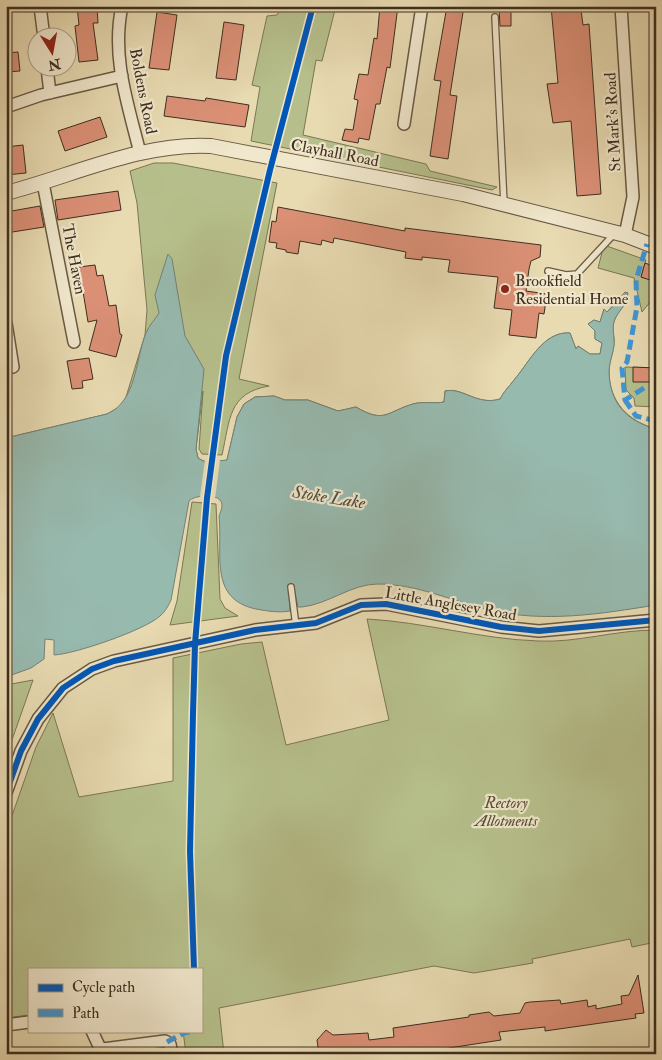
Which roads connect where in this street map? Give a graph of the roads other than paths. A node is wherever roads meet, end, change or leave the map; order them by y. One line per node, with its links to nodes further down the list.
1 (40, 6): 6 (street)
2 (122, 6): 7 (street, Boldens Road)
3 (422, 6): 11 (street)
4 (621, 6): 16 (street, St Mark's Road)
5 (495, 17): 15 (lane)
6 (43, 28)
7 (122, 76): 9 (street); 12 (street, Boldens Road)
8 (48, 78): 9 (street)
9 (50, 93): 10 (street)
10 (6, 107)
11 (404, 124)
12 (140, 153): 13 (street, Clayhall Road); 15 (street, Clayhall Road)
13 (43, 183): 14 (street, Clayhall Road); 20 (street, The Haven)
14 (6, 193)
15 (504, 204): 16 (street, Clayhall Road)
16 (620, 234): 17 (street, Clayhall Road); 18 (lane)
17 (656, 247)
18 (548, 271)
19 (6, 323): 21 (street)
20 (74, 342)
21 (13, 367)
22 (291, 588): 24 (lane)
23 (656, 620): 24 (street, Little Anglesey Road)
24 (296, 626): 25 (street, Little Anglesey Road)
25 (6, 793)
26 (28, 1022): 27 (street)
27 (6, 1025)
28 (92, 1032): 29 (street)
29 (172, 1051)

